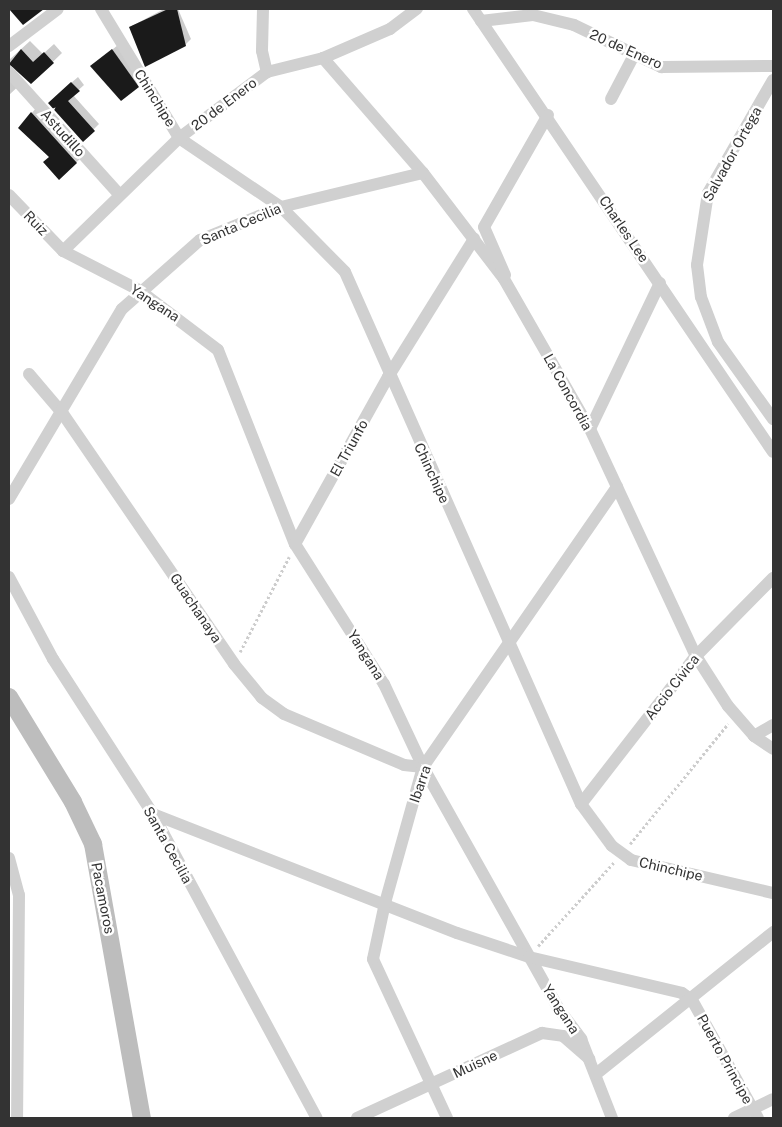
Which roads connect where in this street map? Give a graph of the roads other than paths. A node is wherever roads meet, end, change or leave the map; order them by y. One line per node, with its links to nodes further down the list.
1 (58, 9): 7 (street)
2 (101, 9): 16 (street, Chinchipe)
3 (263, 9): 12 (street)
4 (417, 9): 9 (street, 20 de Enero)
5 (473, 9): 6 (street, Charles Lee)
6 (481, 21): 8 (street, 20 de Enero); 15 (street, Charles Lee)
7 (9, 46)
8 (634, 55): 10 (street, 20 de Enero); 14 (street)
9 (323, 58): 12 (street, 20 de Enero); 17 (street, La Concordia)
10 (773, 66)
11 (9, 72): 18 (street, Astudillo)
12 (267, 72): 16 (street, 20 de Enero)
13 (773, 80): 29 (street, Salvador Ortega)
14 (611, 99)
15 (548, 114): 23 (street); 24 (street, Charles Lee)
16 (179, 138): 18 (street, 20 de Enero); 20 (street, Chinchipe)
17 (423, 173): 20 (street, Santa Cecilia); 21 (street, La Concordia)
18 (118, 194): 22 (street, 20 de Enero)
19 (9, 195): 22 (street, Ruiz)
20 (280, 206): 25 (street, Santa Cecilia); 27 (street, Chinchipe)
21 (474, 239): 23 (street, La Concordia); 27 (street, El Triunfo)
22 (63, 251): 25 (street, Yangana)
23 (504, 279): 30 (street, La Concordia)
24 (660, 283): 30 (street); 31 (street, Charles Lee)
25 (139, 290): 28 (street, Santa Cecilia); 34 (street, Yangana)
26 (29, 374): 28 (street, Guachanaya)
27 (388, 377): 34 (street, El Triunfo); 37 (street, Chinchipe)
28 (63, 414): 33 (street, Santa Cecilia); 43 (street, Guachanaya)
29 (773, 419)
30 (590, 429): 32 (street, La Concordia)
31 (773, 452)
32 (617, 487): 37 (street, Ibarra); 38 (street, La Concordia)
33 (10, 493)
34 (295, 544): 43 (street, Yangana)
35 (9, 577): 45 (street, Santa Cecilia)
36 (773, 578): 38 (street, Accio Cívica)
37 (509, 640): 43 (street, Ibarra); 44 (street, Chinchipe)
38 (696, 656): 41 (street, La Concordia); 44 (street, Accio Cívica)
39 (9, 697): 58 (street, Pacamoros)
40 (773, 724): 41 (street)
41 (754, 736): 42 (street, La Concordia)
42 (773, 749)
43 (423, 767): 48 (street, Ibarra); 50 (street, Yangana)
44 (581, 804): 47 (street, Chinchipe)
45 (153, 814): 48 (street); 59 (street, Santa Cecilia)
46 (9, 858): 57 (street)
47 (773, 893)
48 (385, 903): 50 (street); 54 (street, Ibarra)
49 (773, 932): 51 (street)
50 (529, 956): 51 (street); 52 (street, Yangana)
51 (692, 1000): 53 (street); 56 (street, Puerto Principe)
52 (589, 1059): 53 (street, Yangana); 54 (street, Muisne)
53 (596, 1074): 62 (street, Yangana)
54 (433, 1083): 60 (street, Muisne); 61 (street, Ibarra)
55 (773, 1099): 56 (street)
56 (755, 1114): 63 (street)
57 (17, 1118)
58 (142, 1118)
59 (317, 1118)
60 (357, 1118)
61 (448, 1118)
62 (612, 1118)
63 (734, 1118)

